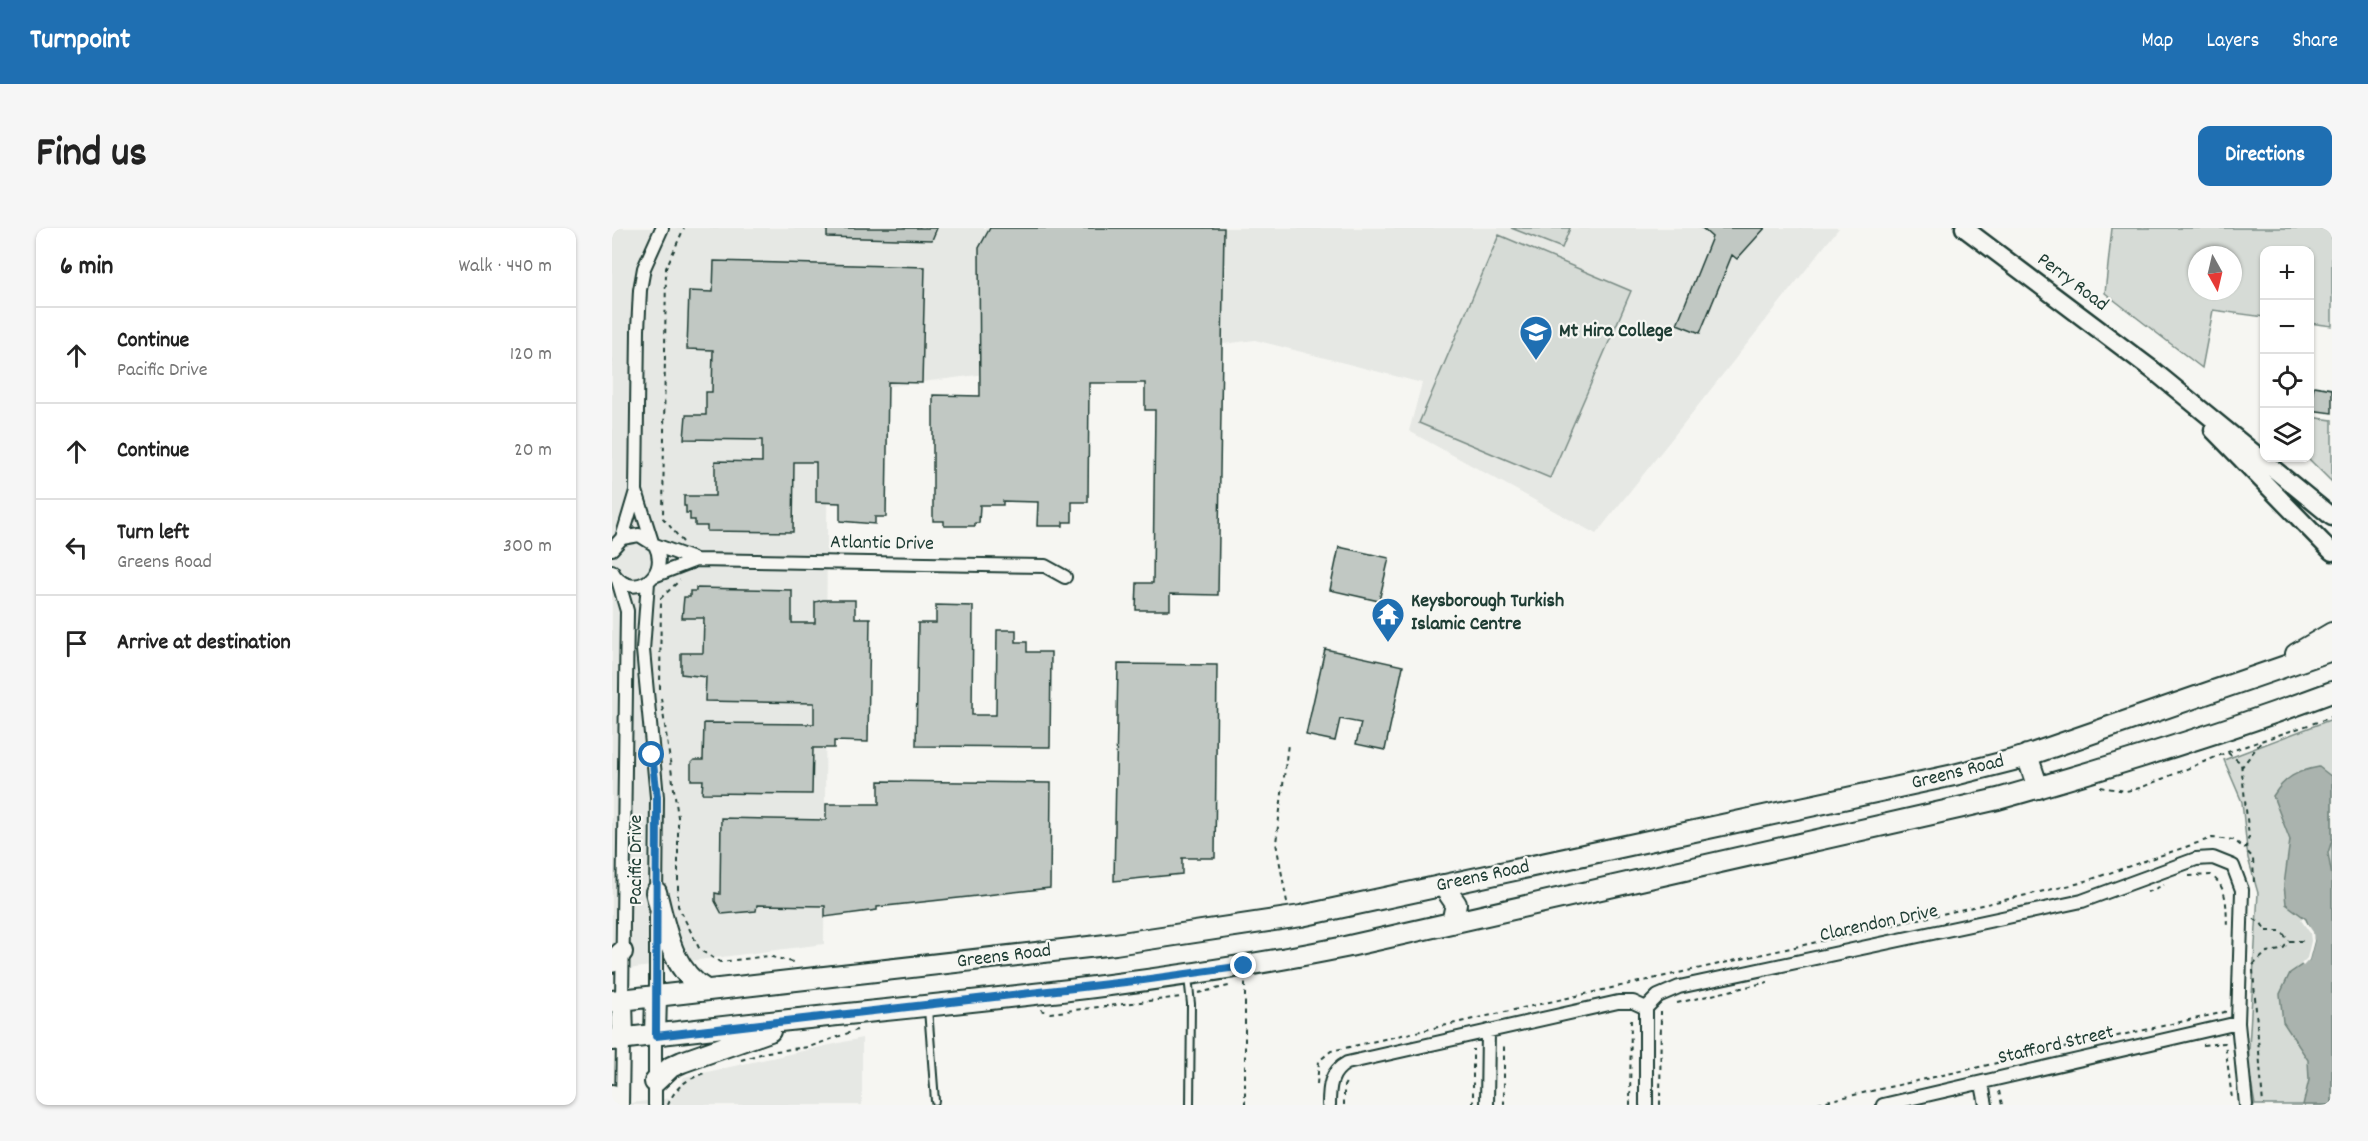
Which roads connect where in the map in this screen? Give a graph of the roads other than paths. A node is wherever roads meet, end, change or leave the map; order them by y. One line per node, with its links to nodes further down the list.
1 (662, 228): 4 (street)
2 (1964, 228): 3 (main road, Perry Road)
3 (2154, 371): 5 (main road, Perry Road); 8 (main road, Perry Road)
4 (636, 491): 6 (street); 7 (street)
5 (2332, 517)
6 (653, 543): 7 (street, Atlantic Drive); 9 (street, Atlantic Drive); 12 (street, Pacific Drive)
7 (615, 544)
8 (2332, 552)
9 (682, 560): 11 (street, Atlantic Drive); 12 (street)
10 (614, 575): 12 (street); 22 (street, Pacific Drive)
11 (1065, 577)
12 (651, 579): 20 (street, Pacific Drive)
13 (2332, 633): 15 (main road)
14 (2332, 650): 15 (main road, Greens Road)
15 (2258, 677): 17 (main road, Greens Road)
16 (2332, 692): 18 (main road, Greens Road)
17 (2027, 755): 18 (main road); 19 (main road, Greens Road)
18 (2038, 788): 21 (main road, Greens Road)
19 (1443, 885): 21 (main road); 24 (main road, Greens Road)
20 (656, 892): 24 (main road); 25 (street, Pacific Drive)
21 (1452, 923): 23 (main road, Greens Road)
22 (617, 957): 26 (street, Pacific Drive)
23 (1188, 974): 27 (main road, Greens Road); 41 (lane)
24 (706, 990): 25 (main road, Greens Road)
25 (656, 996): 26 (main road, Greens Road); 32 (main road)
26 (617, 1000): 33 (main road)
27 (928, 1005): 29 (main road, Greens Road); 37 (lane)
28 (1646, 1009): 30 (street, Clarendon Drive); 31 (street); 44 (street)
29 (801, 1020): 32 (main road, Greens Road); 34 (main road)
30 (2238, 1023): 35 (street, Stafford Street); 46 (street, Clarendon Drive)
31 (1488, 1031): 42 (street); 43 (street)
32 (656, 1036): 33 (main road, Greens Road); 34 (street)
33 (617, 1040): 39 (street)
34 (655, 1082): 40 (street)
35 (1984, 1094): 45 (street, Stafford Street)
36 (612, 1095): 38 (main road)
37 (935, 1101)
38 (617, 1105)
39 (622, 1105)
40 (655, 1105)
41 (1190, 1105)
42 (1329, 1105)
43 (1487, 1105)
44 (1646, 1105)
45 (1883, 1105)
46 (2246, 1105)

